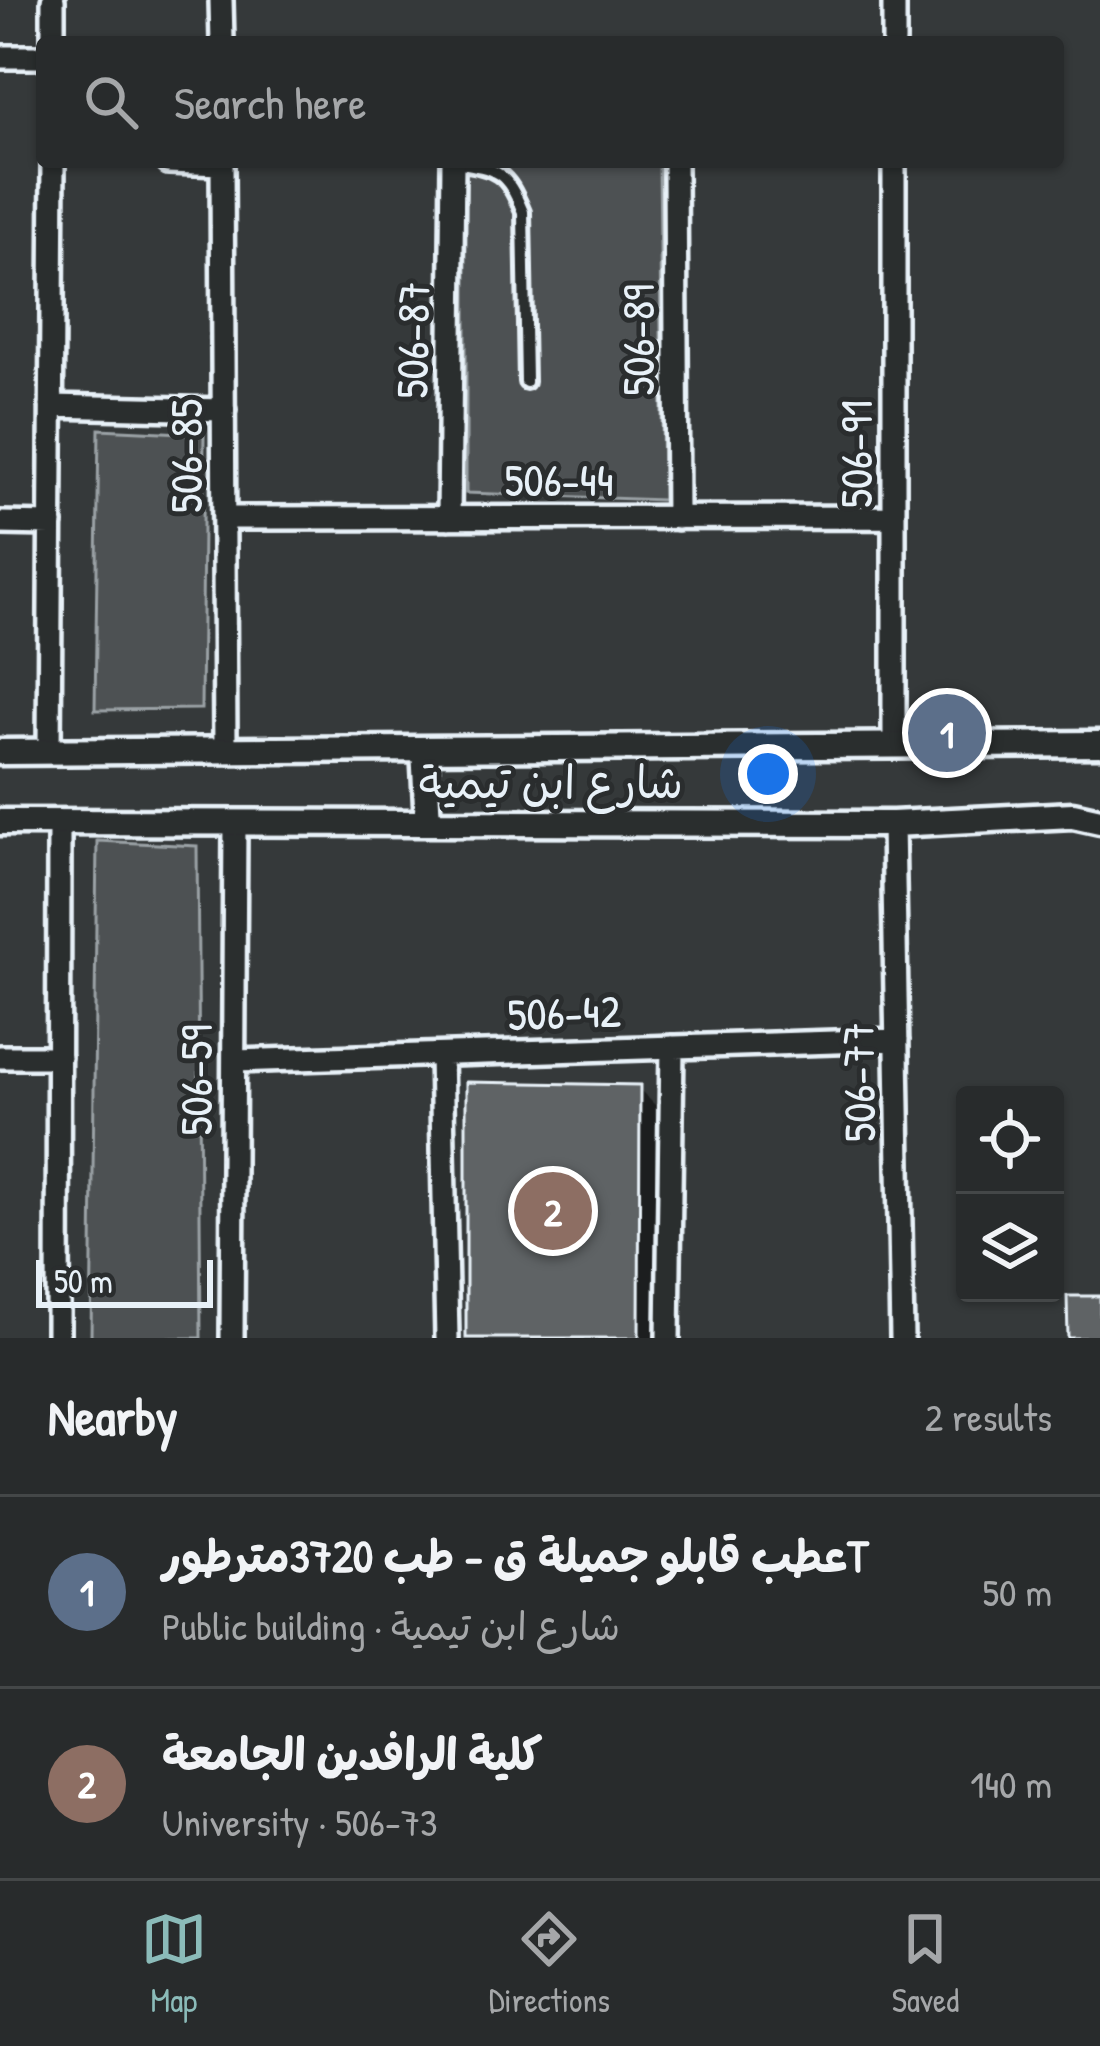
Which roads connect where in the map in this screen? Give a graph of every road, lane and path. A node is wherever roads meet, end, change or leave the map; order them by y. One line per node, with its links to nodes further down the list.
1 (53, 0): 4 (street)
2 (221, 0): 5 (street)
3 (894, 0): 6 (street)
4 (53, 36)
5 (222, 36)
6 (894, 36)
7 (0, 57): 8 (street)
8 (36, 57)
9 (52, 168): 16 (street)
10 (222, 168): 17 (street, 506-85)
11 (454, 168): 19 (street, 506-87)
12 (495, 168): 15 (lane)
13 (675, 168): 20 (street, 506-89)
14 (894, 168): 21 (street, 506-91)
15 (526, 382)
16 (51, 406): 17 (street); 23 (street)
17 (224, 410): 18 (street, 506-85)
18 (224, 518): 19 (street, 506-44); 27 (street, 506-85)
19 (448, 518): 20 (street, 506-44)
20 (677, 518): 21 (street, 506-44)
21 (894, 518): 25 (street, 506-91)
22 (0, 524): 23 (street)
23 (51, 524): 28 (street)
24 (1100, 744): 25 (street, شارع ابن تيمية)
25 (894, 746): 26 (street, شارع ابن تيمية)
26 (424, 749): 27 (street, شارع ابن تيمية); 33 (street)
27 (225, 750): 28 (street, شارع ابن تيمية)
28 (49, 751): 29 (street, شارع ابن تيمية)
29 (0, 752)
30 (1100, 821): 35 (street, شارع ابن تيمية)
31 (0, 822): 34 (street, شارع ابن تيمية)
32 (235, 822): 33 (street, شارع ابن تيمية); 34 (street, شارع ابن تيمية); 41 (street, 506-59)
33 (428, 823): 35 (street, شارع ابن تيمية)
34 (59, 824): 40 (street)
35 (893, 824): 36 (street, 506-77)
36 (897, 1040): 37 (street, 506-42); 46 (street, 506-77)
37 (672, 1047): 38 (street, 506-42); 45 (street)
38 (441, 1054): 41 (street, 506-42); 44 (street)
39 (0, 1057): 40 (street)
40 (59, 1057): 42 (street)
41 (234, 1061): 43 (street, 506-59)
42 (58, 1338)
43 (232, 1338)
44 (447, 1338)
45 (668, 1338)
46 (902, 1338)

